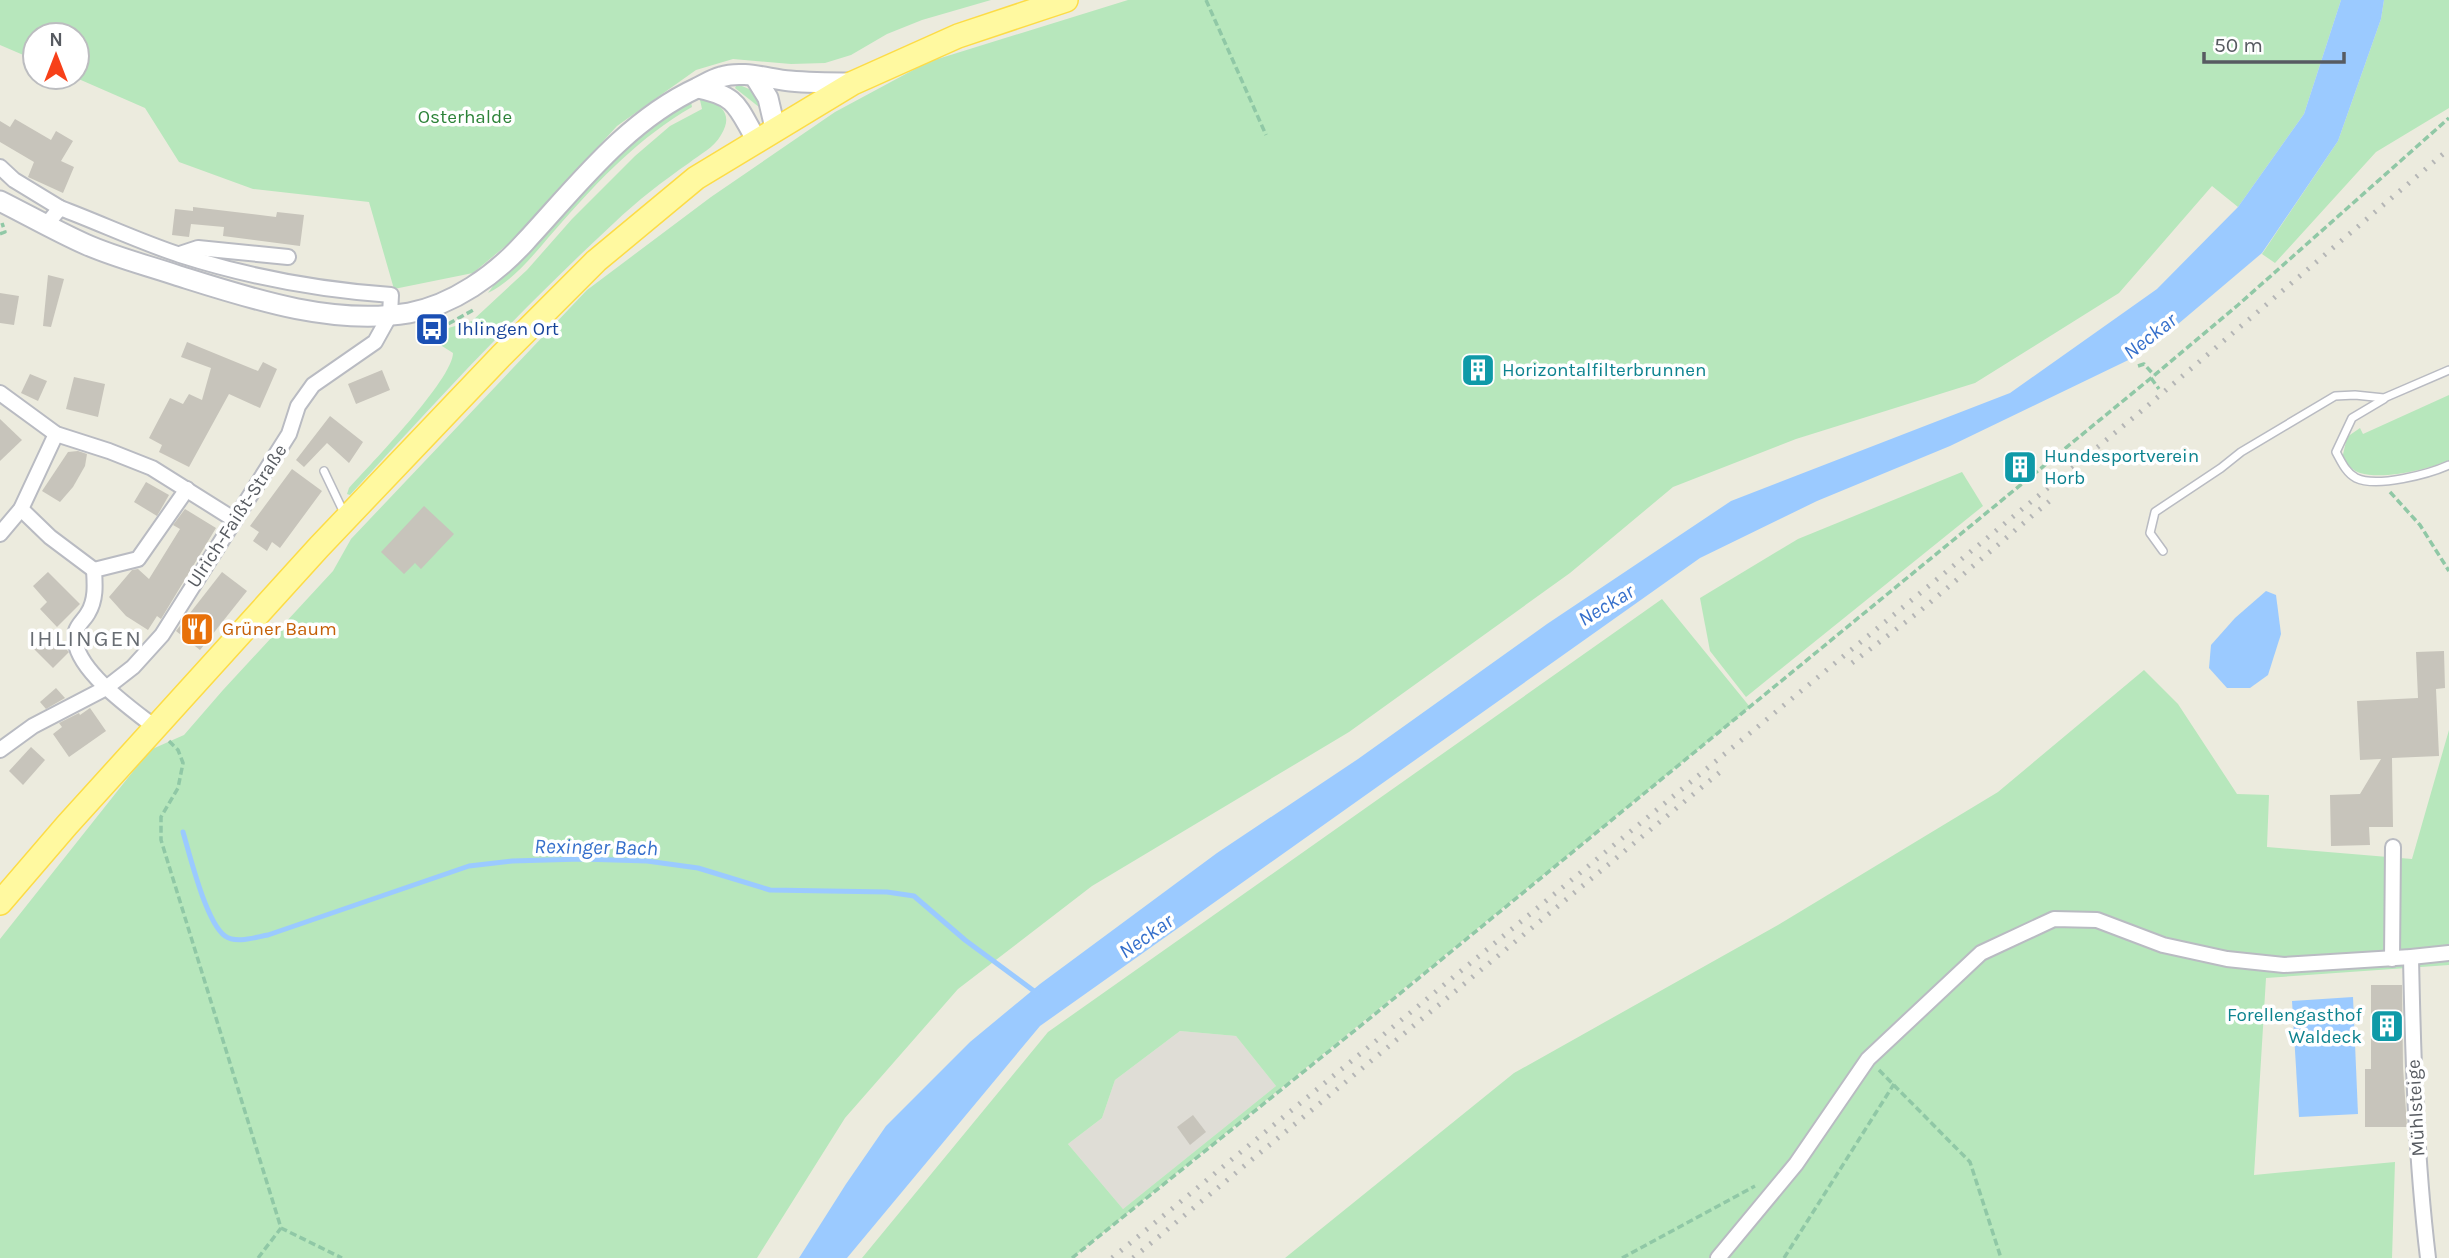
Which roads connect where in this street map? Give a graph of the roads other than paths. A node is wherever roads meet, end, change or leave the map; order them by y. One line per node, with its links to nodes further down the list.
1 (1066, 0): 3 (main road)
2 (755, 77): 3 (street); 4 (street); 5 (street)
3 (853, 83): 5 (main road)
4 (698, 88): 5 (street); 12 (street)
5 (766, 134): 21 (main road)
6 (0, 167): 8 (street)
7 (0, 201): 9 (street)
8 (60, 208): 9 (street); 10 (street)
9 (47, 225): 12 (street)
10 (179, 254): 11 (street); 12 (street)
11 (288, 257)
12 (390, 315): 22 (street, Ulrich-Faißt-Straße)
13 (2449, 370): 15 (lane)
14 (0, 393): 16 (street)
15 (2384, 398): 17 (lane); 24 (lane)
16 (55, 434): 19 (street); 20 (street)
17 (2449, 465)
18 (324, 471): 21 (lane)
19 (187, 489): 22 (street); 25 (street)
20 (21, 509): 23 (street); 25 (street)
21 (346, 518): 27 (main road)
22 (235, 520): 26 (street, Ulrich-Faißt-Straße)
23 (0, 534)
24 (2163, 551)
25 (94, 570): 26 (street)
26 (106, 688): 27 (street); 28 (street, Ulrich-Faißt-Straße)
27 (156, 728): 30 (main road)
28 (0, 750)
29 (2393, 847): 33 (street)
30 (0, 903)
31 (2449, 953): 32 (street)
32 (2411, 957): 33 (street); 35 (street, Mühlsteige)
33 (2392, 959): 34 (street)
34 (1718, 1258)
35 (2428, 1258)

